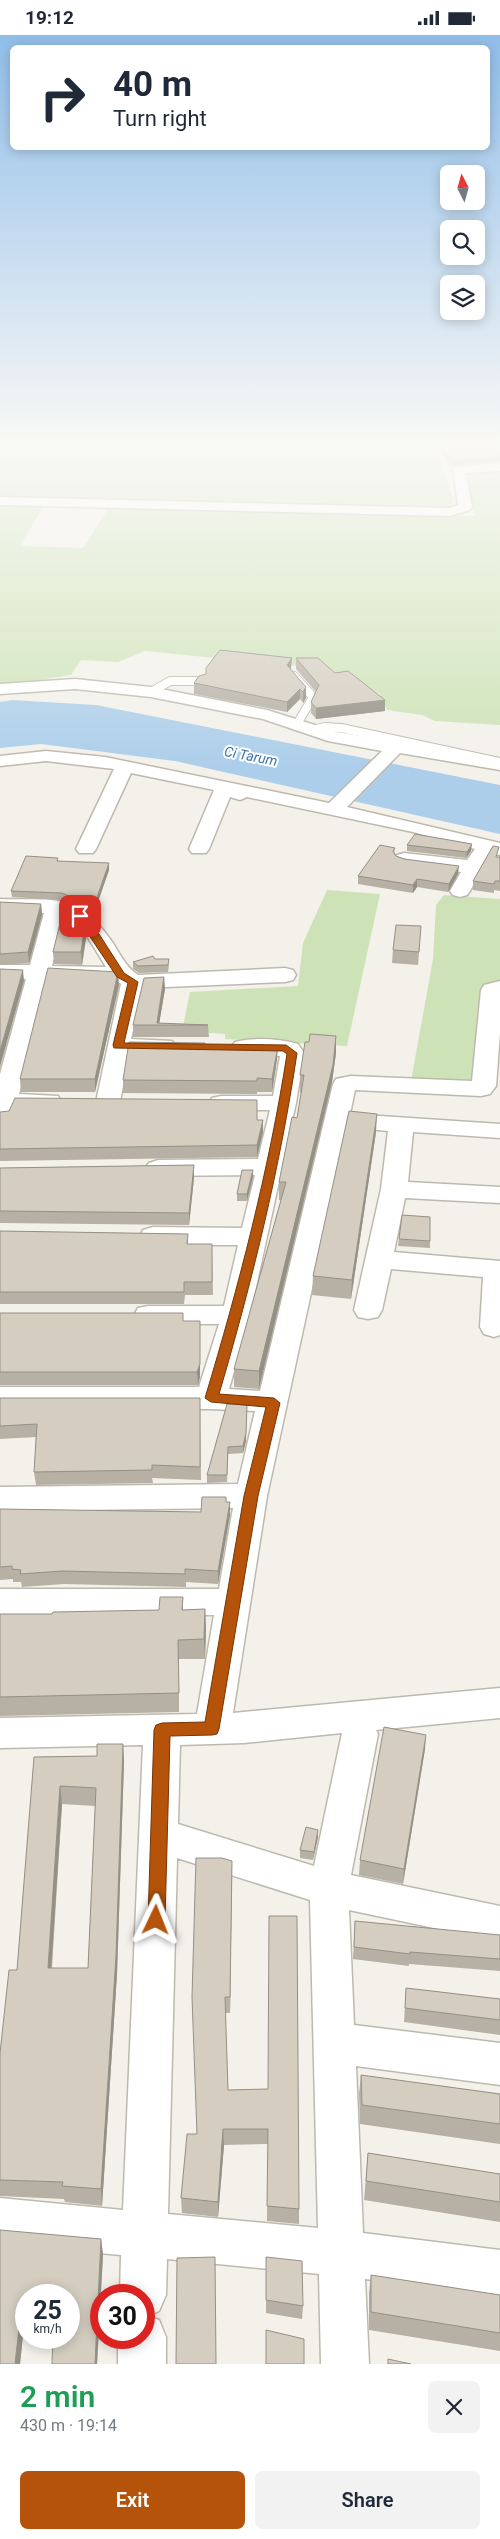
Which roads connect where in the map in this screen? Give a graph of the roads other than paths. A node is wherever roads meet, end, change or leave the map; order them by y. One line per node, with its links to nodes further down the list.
1 (293, 674): 5 (lane)
2 (201, 681): 4 (lane)
3 (0, 689): 4 (street)
4 (150, 692): 5 (street)
5 (304, 727): 6 (street); 8 (lane)
6 (392, 750): 8 (street); 11 (street)
7 (0, 761): 9 (street)
8 (500, 764)
9 (125, 766): 10 (street); 14 (street)
10 (224, 789): 11 (street); 12 (street); 15 (street)
11 (334, 808): 12 (street)
12 (440, 834): 13 (street)
13 (492, 847): 17 (street)
14 (86, 849)
15 (199, 849)
16 (404, 859): 17 (street)
17 (474, 867): 18 (street)
18 (460, 891)
19 (0, 905): 20 (street)
20 (56, 907): 22 (street); 24 (street)
21 (0, 972): 22 (street)
22 (39, 973): 24 (street); 31 (street)
23 (286, 975): 24 (street)
24 (127, 978): 26 (street)
25 (500, 988): 49 (street)
26 (118, 1045): 27 (street); 31 (street)
27 (187, 1047)
28 (216, 1047): 30 (street)
29 (196, 1103): 30 (street)
30 (284, 1103): 35 (street)
31 (2, 1107)
32 (352, 1121): 33 (street)
33 (401, 1124): 34 (street); 37 (street)
34 (500, 1131)
35 (270, 1167): 36 (street); 40 (street)
36 (130, 1168)
37 (394, 1189): 38 (street); 41 (street)
38 (500, 1195)
39 (127, 1235): 40 (street)
40 (254, 1237): 45 (street)
41 (379, 1259): 42 (street); 43 (street)
42 (498, 1270): 46 (street)
43 (368, 1310)
44 (128, 1315): 45 (street)
45 (236, 1315): 48 (street)
46 (494, 1327)
47 (0, 1398): 48 (street)
48 (211, 1398): 49 (street)
49 (274, 1403): 50 (street)
50 (251, 1496): 51 (street); 53 (street)
51 (0, 1499)
52 (0, 1602): 53 (street)
53 (233, 1602): 55 (street)
54 (500, 1703): 55 (street)
55 (212, 1729): 56 (street)
56 (162, 1730): 57 (street); 59 (street)
57 (0, 1733)
58 (360, 1734): 60 (street)
59 (158, 1835): 60 (street); 65 (street)
60 (330, 1888): 61 (street); 62 (street)
61 (500, 1924)
62 (335, 2043): 63 (street); 66 (street)
63 (500, 2065)
64 (0, 2221): 65 (street)
65 (145, 2235): 66 (street); 68 (street)
66 (341, 2253): 67 (street); 71 (street)
67 (500, 2273)
68 (143, 2284)
69 (142, 2349): 70 (street)
70 (142, 2364)
71 (345, 2364)

